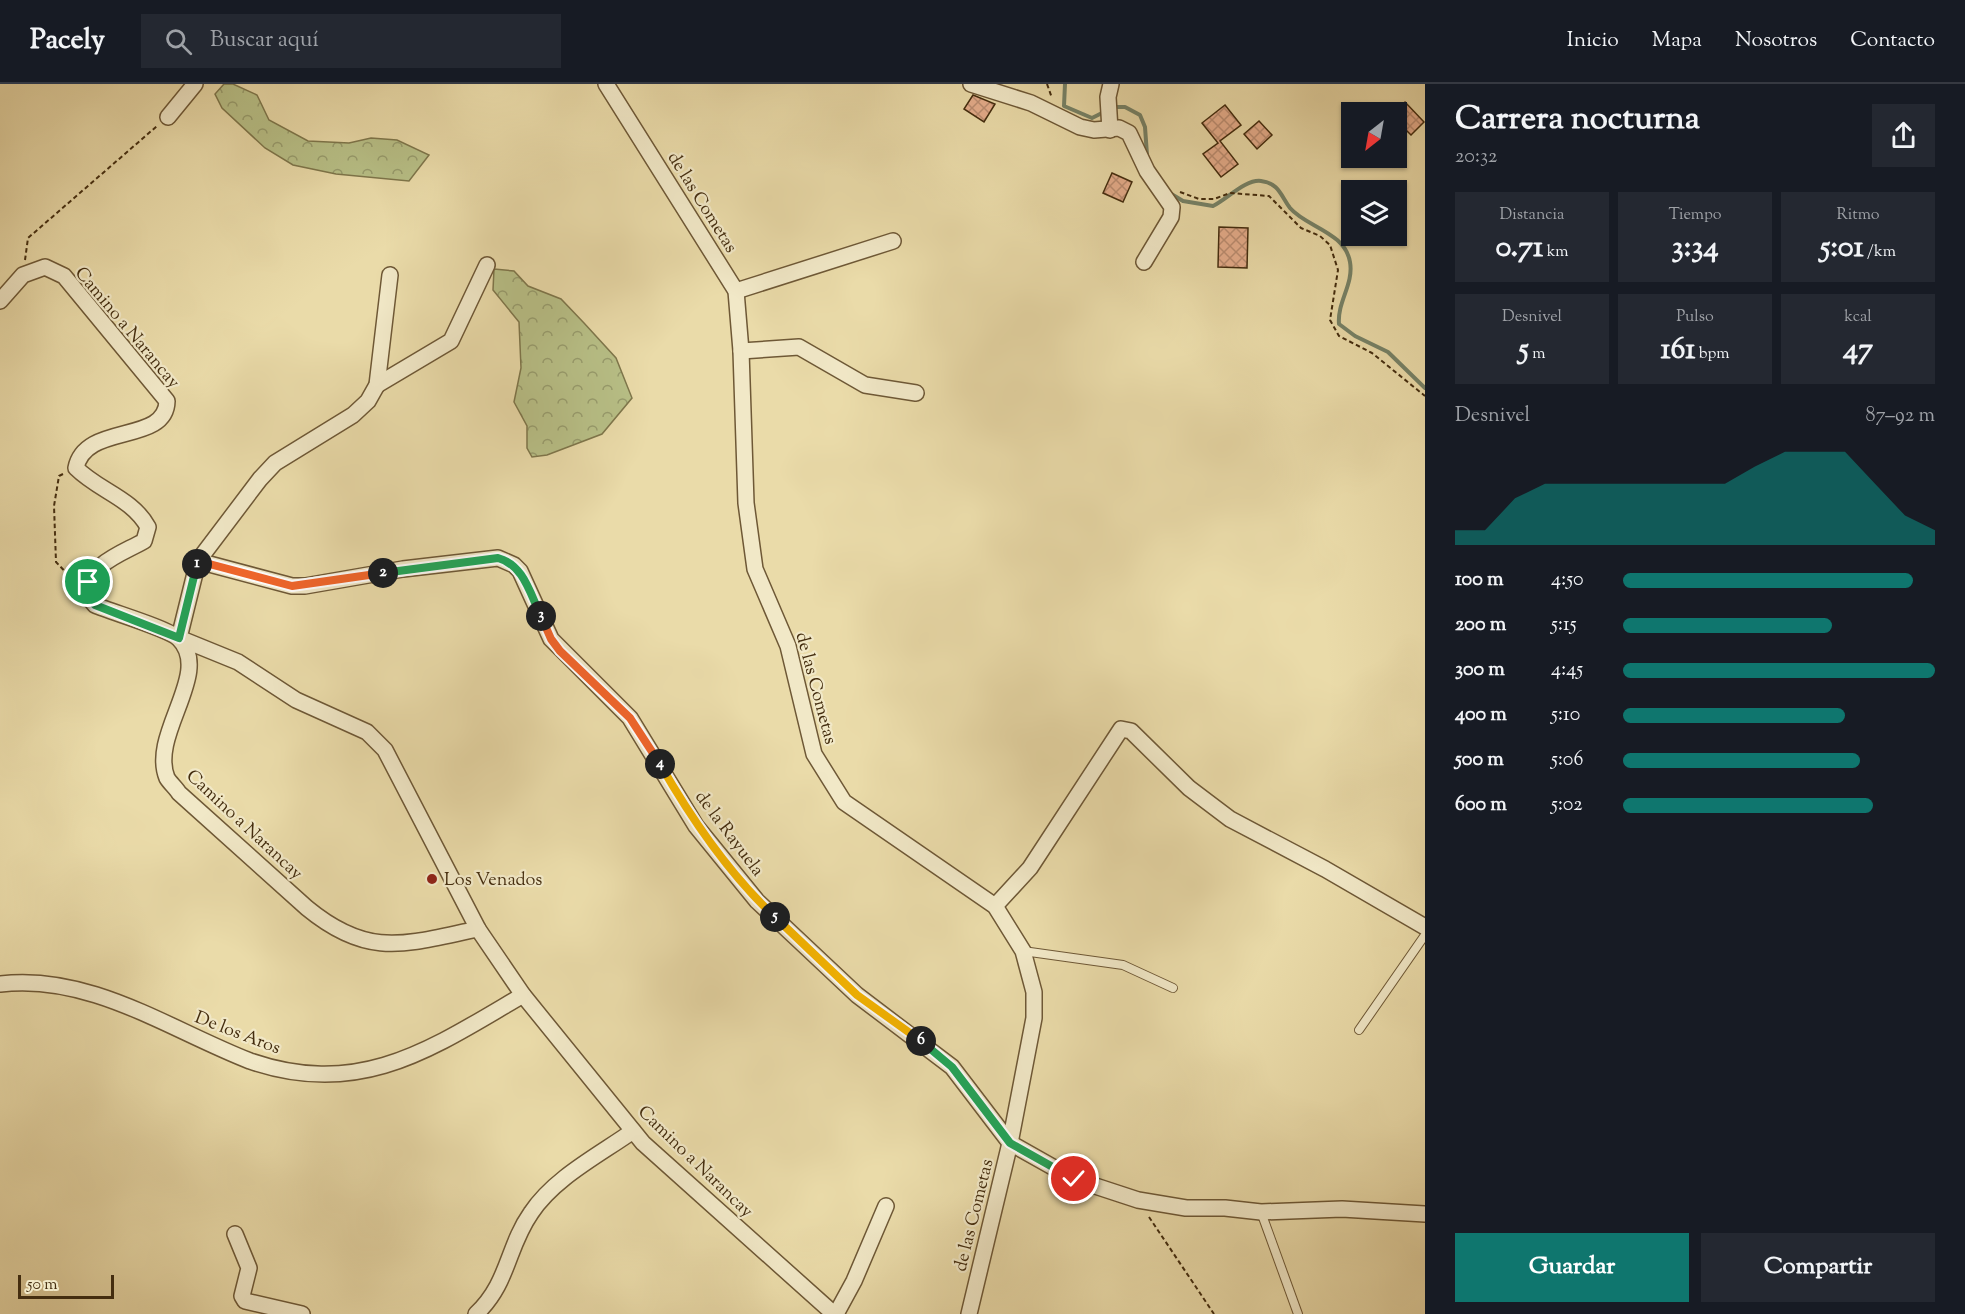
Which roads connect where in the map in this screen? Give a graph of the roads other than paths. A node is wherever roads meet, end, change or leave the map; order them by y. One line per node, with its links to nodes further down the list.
1 (195, 84): 5 (street)
2 (606, 84): 11 (street, de las Cometas)
3 (971, 84): 6 (street)
4 (1110, 91): 6 (street)
5 (168, 117)
6 (1110, 130): 8 (street)
7 (893, 241): 11 (street)
8 (1144, 262)
9 (487, 265): 14 (street)
10 (390, 275): 14 (street)
11 (736, 291): 13 (street, de las Cometas)
12 (0, 301): 17 (street, Camino a Narancay)
13 (741, 351): 15 (street); 18 (street, de las Cometas)
14 (377, 385): 16 (street)
15 (916, 393)
16 (198, 561): 17 (street); 28 (street, de la Rayuela)
17 (179, 638): 20 (street, Camino a Narancay); 20 (street, Camino a Narancay)
18 (995, 906): 19 (street); 22 (street, de las Cometas)
19 (1425, 927)
20 (478, 929): 25 (street, Camino a Narancay)
21 (1425, 935): 26 (lane)
22 (1023, 951): 24 (lane); 28 (street, de las Cometas)
23 (0, 984): 25 (street, De los Aros)
24 (1173, 988)
25 (523, 995): 27 (street, Camino a Narancay)
26 (1359, 1030)
27 (633, 1131): 34 (street); 35 (street, Camino a Narancay)
28 (1010, 1143): 30 (street, de la Rayuela); 36 (street, de las Cometas)
29 (886, 1206): 35 (street)
30 (1261, 1212): 31 (street, de la Rayuela); 37 (lane)
31 (1425, 1215)
32 (235, 1234): 33 (street)
33 (302, 1314)
34 (476, 1314)
35 (835, 1314)
36 (969, 1314)
37 (1298, 1314)

